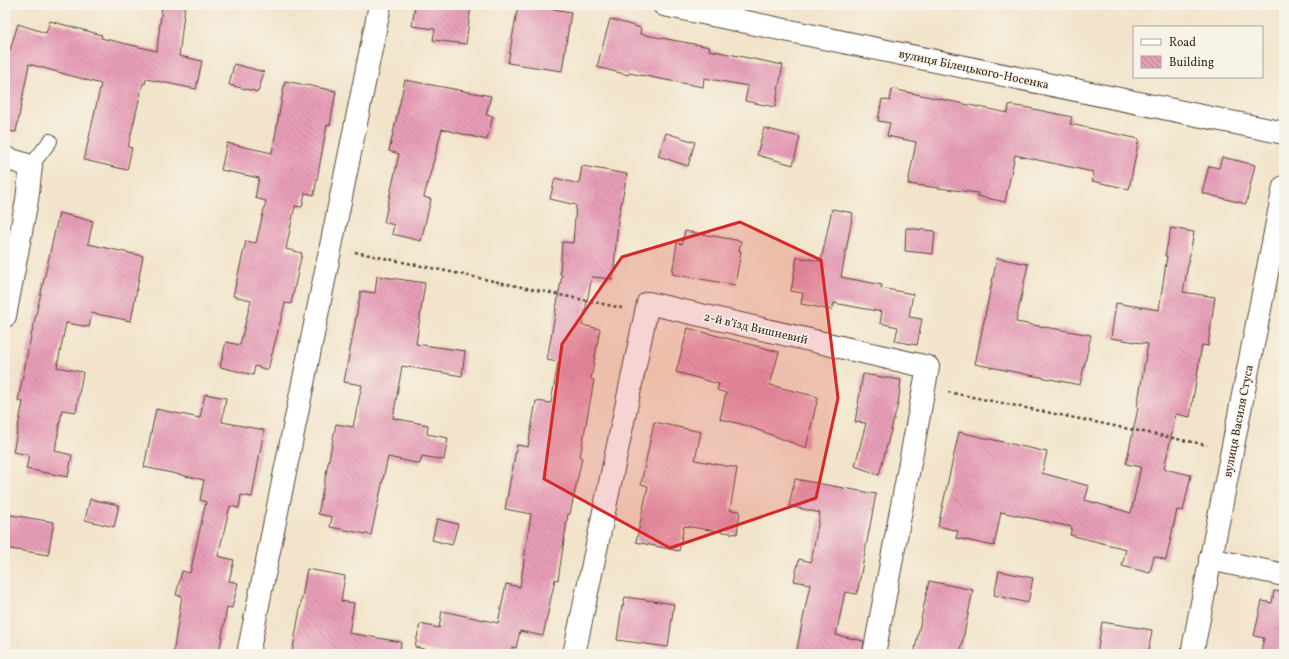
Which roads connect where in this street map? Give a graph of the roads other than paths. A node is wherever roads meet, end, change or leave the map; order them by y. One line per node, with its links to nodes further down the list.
1 (380, 5): 11 (street)
2 (664, 5): 3 (street, вулиця Білецького-Носенка)
3 (1284, 133)
4 (50, 141): 6 (lane)
5 (5, 158): 6 (street)
6 (31, 166): 8 (street)
7 (1284, 187): 9 (street, вулиця Василя Стуса)
8 (5, 316)
9 (1210, 560): 10 (street); 14 (street, вулиця Василя Стуса)
10 (1284, 575)
11 (248, 654)
12 (574, 654): 13 (street, 2-й вʼїзд Вишневий)
13 (874, 654)
14 (1192, 654)

